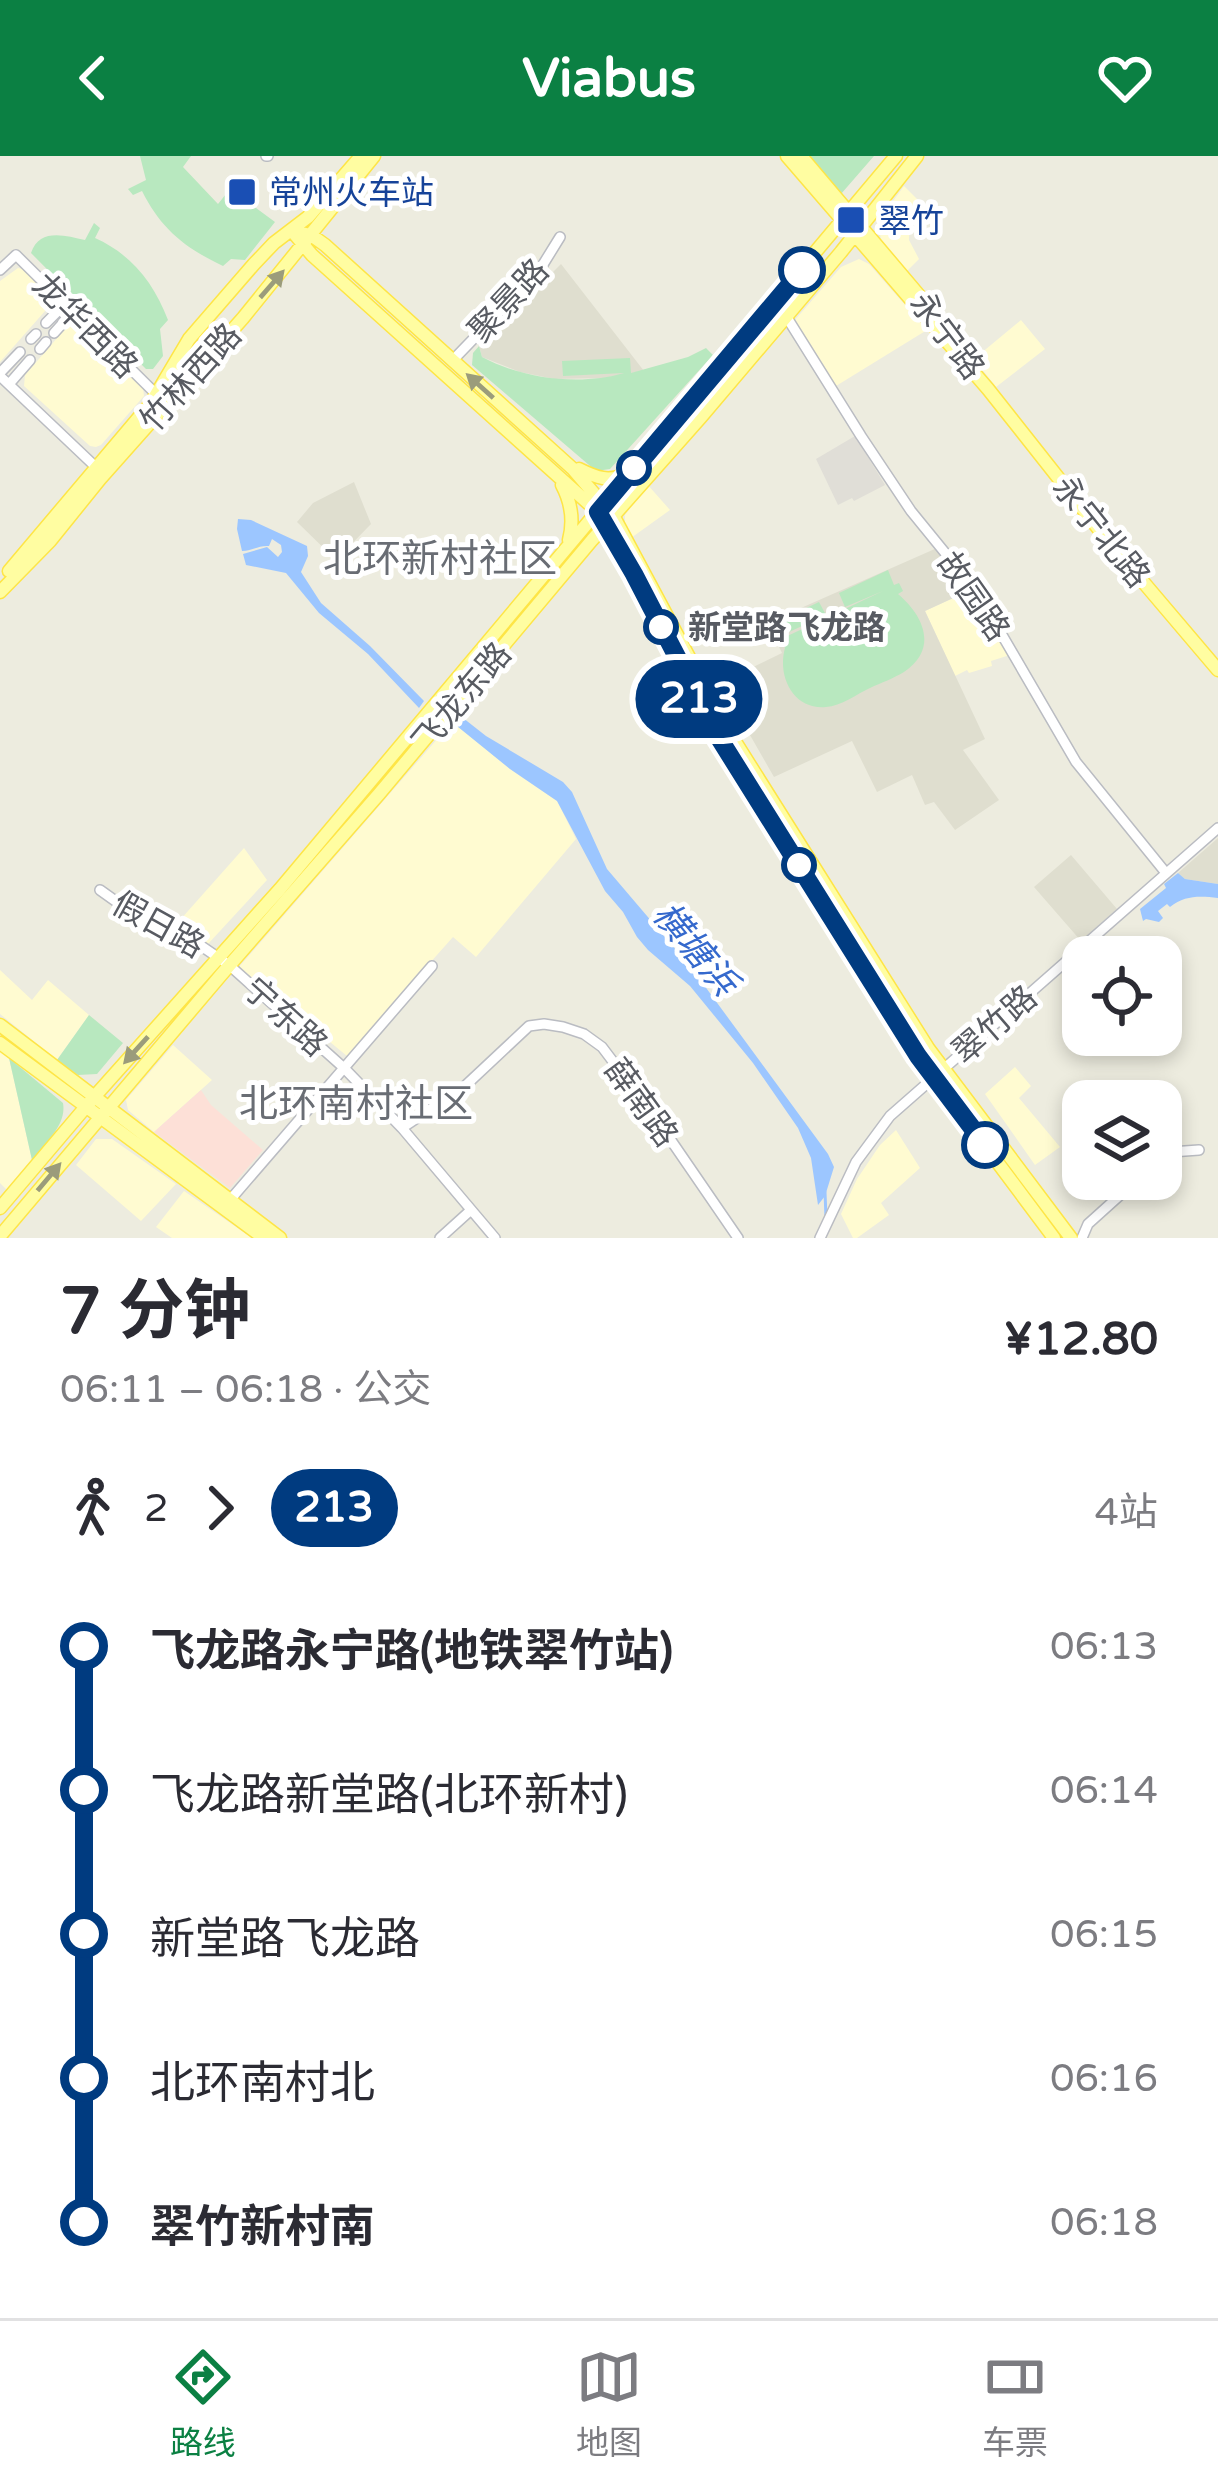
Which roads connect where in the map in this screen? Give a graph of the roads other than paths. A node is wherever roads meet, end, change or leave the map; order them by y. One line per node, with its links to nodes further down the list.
1 (361, 156): 10 (main road, 竹林西路)
2 (374, 156): 10 (main road, 竹林西路)
3 (787, 156): 7 (main road, 永宁路)
4 (801, 156): 7 (main road, 永宁路)
5 (896, 156): 7 (main road, 飞龙东路)
6 (917, 156): 8 (main road, 飞龙东路)
7 (847, 216): 8 (main road, 永宁路); 22 (main road, 飞龙东路)
8 (857, 231): 13 (main road, 飞龙东路); 20 (main road, 永宁路)
9 (560, 237): 18 (street, 聚景路)
10 (301, 238): 18 (main road); 21 (main road, 竹林西路); 24 (main road, 竹林西路, one-way to 10); 25 (main road)
11 (0, 270): 12 (street, 龙华西路)
12 (68, 309): 14 (street); 15 (street); 21 (street, 龙华西路)
13 (786, 316): 27 (main road, 飞龙东路); 33 (street, 故园路)
14 (46, 323)
15 (47, 341)
16 (20, 352): 19 (street)
17 (30, 360): 19 (street)
18 (452, 361): 23 (main road, one-way to 18)
19 (3, 379): 24 (street)
20 (988, 389): 31 (main road, 永宁北路)
21 (157, 395): 24 (main road, 竹林西路)
22 (640, 461): 23 (main road); 26 (main road, 飞龙东路)
23 (567, 464): 26 (main road)
24 (98, 473): 29 (main road, 竹林西路); 30 (main road, 竹林西路)
25 (557, 476): 26 (main road); 28 (main road)
26 (601, 507): 27 (main road); 28 (main road, 飞龙东路)
27 (610, 521): 35 (main road, 飞龙东路); 40 (main road)
28 (567, 547): 35 (main road, 飞龙东路)
29 (0, 581)
30 (0, 592)
31 (1218, 670)
32 (1218, 828): 33 (street, 翠竹路)
33 (1166, 873): 40 (street, 翠竹路)
34 (100, 890): 35 (street, 假日路)
35 (224, 961): 39 (street, 宁东路); 41 (main road, 飞龙东路, one-way to 41); 42 (main road, 飞龙东路)
36 (432, 966): 39 (street)
37 (0, 1025): 41 (main road)
38 (0, 1042): 41 (main road)
39 (344, 1068): 43 (street, 宁东路); 46 (street)
40 (938, 1073): 56 (street, 翠竹路); 57 (main road); 58 (main road)
41 (90, 1102): 42 (main road); 48 (main road, 飞龙东路)
42 (103, 1113): 46 (main road); 50 (main road, 飞龙东路, one-way to 42); 51 (main road)
43 (402, 1129): 49 (street, 宁东路); 55 (street, 薛南路)
44 (1198, 1150): 45 (street)
45 (1182, 1151)
46 (230, 1200): 52 (main road)
47 (1115, 1200): 59 (street)
48 (0, 1208)
49 (471, 1210): 53 (street); 54 (street, 宁东路)
50 (0, 1236)
51 (264, 1238)
52 (280, 1238)
53 (440, 1238)
54 (495, 1238)
55 (738, 1238)
56 (820, 1238)
57 (1054, 1238)
58 (1071, 1238)
59 (1082, 1238)

